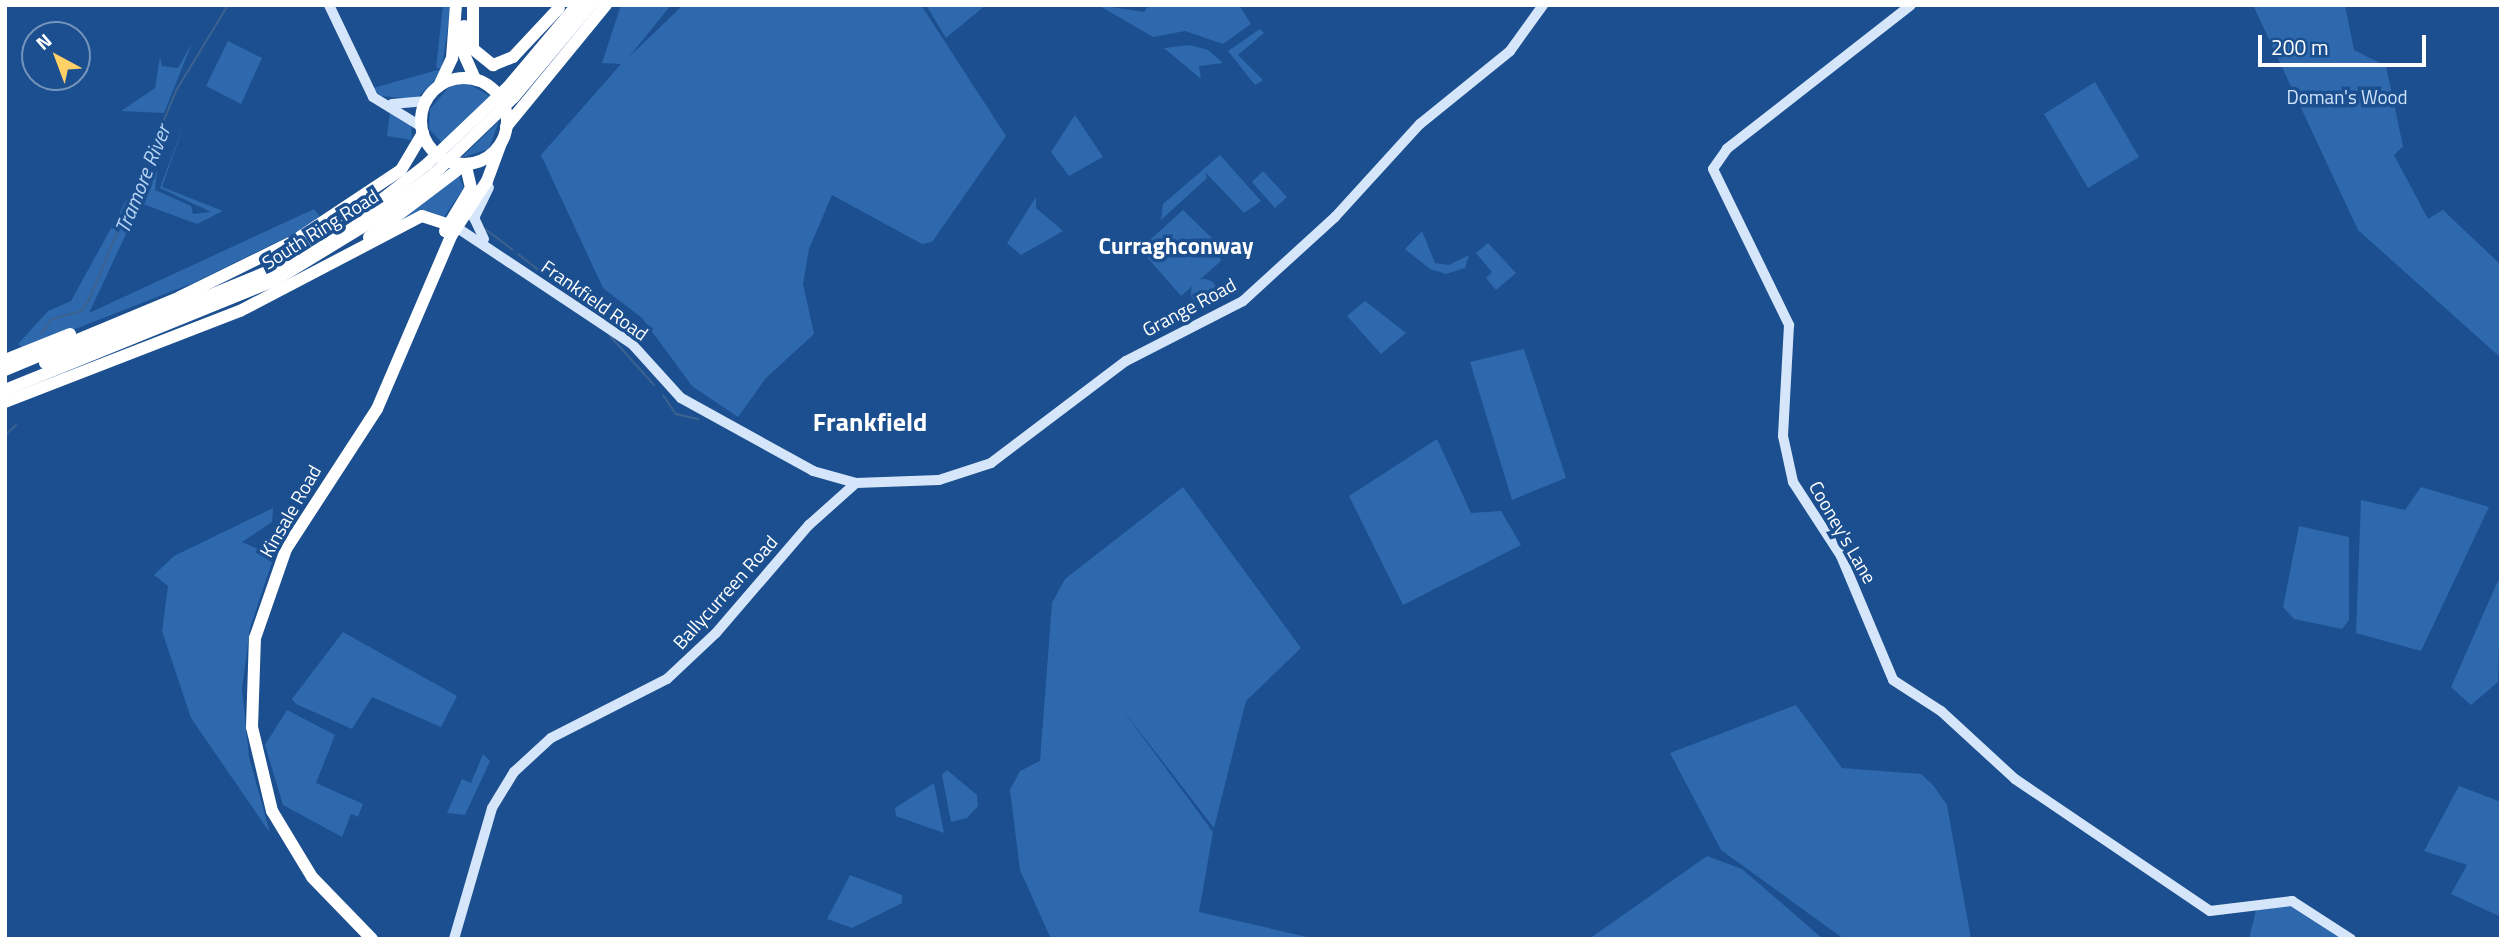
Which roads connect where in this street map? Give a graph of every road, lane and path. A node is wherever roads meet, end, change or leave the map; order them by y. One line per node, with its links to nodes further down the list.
1 (329, 5): 15 (street)
2 (456, 5): 12 (highway)
3 (466, 5): 11 (highway)
4 (473, 5): 10 (highway)
5 (577, 5): 13 (highway, South Ring Road)
6 (591, 5): 13 (highway, South Ring Road)
7 (606, 5): 16 (highway)
8 (1543, 5): 34 (street, Grange Road)
9 (1911, 5): 37 (street, Cooney's Lane)
10 (560, 7): 11 (highway)
11 (477, 79): 12 (highway); 16 (highway)
12 (439, 86): 14 (highway)
13 (511, 92): 21 (highway, South Ring Road, bridge)
14 (426, 102): 15 (street); 17 (highway)
15 (382, 103): 17 (street)
16 (506, 127): 18 (highway)
17 (422, 130): 19 (highway); 25 (highway)
18 (501, 143): 19 (highway); 20 (highway, Kinsale Road)
19 (464, 166): 22 (highway, Kinsale Road); 24 (highway)
20 (494, 167): 22 (highway, Kinsale Road); 23 (street)
21 (430, 169): 29 (highway, South Ring Road); 30 (highway, South Ring Road)
22 (451, 225): 23 (street, Frankfield Road); 24 (highway); 35 (highway, Kinsale Road)
23 (491, 247): 34 (street, Frankfield Road)
24 (334, 262): 26 (highway)
25 (221, 278): 27 (highway); 28 (highway)
26 (125, 357): 31 (highway); 32 (highway); 33 (highway)
27 (5, 360)
28 (5, 370)
29 (5, 378)
30 (5, 390)
31 (5, 396)
32 (5, 402)
33 (5, 409)
34 (856, 483): 36 (street, Ballycurreen Road)
35 (372, 939)
36 (454, 939)
37 (2351, 939)

